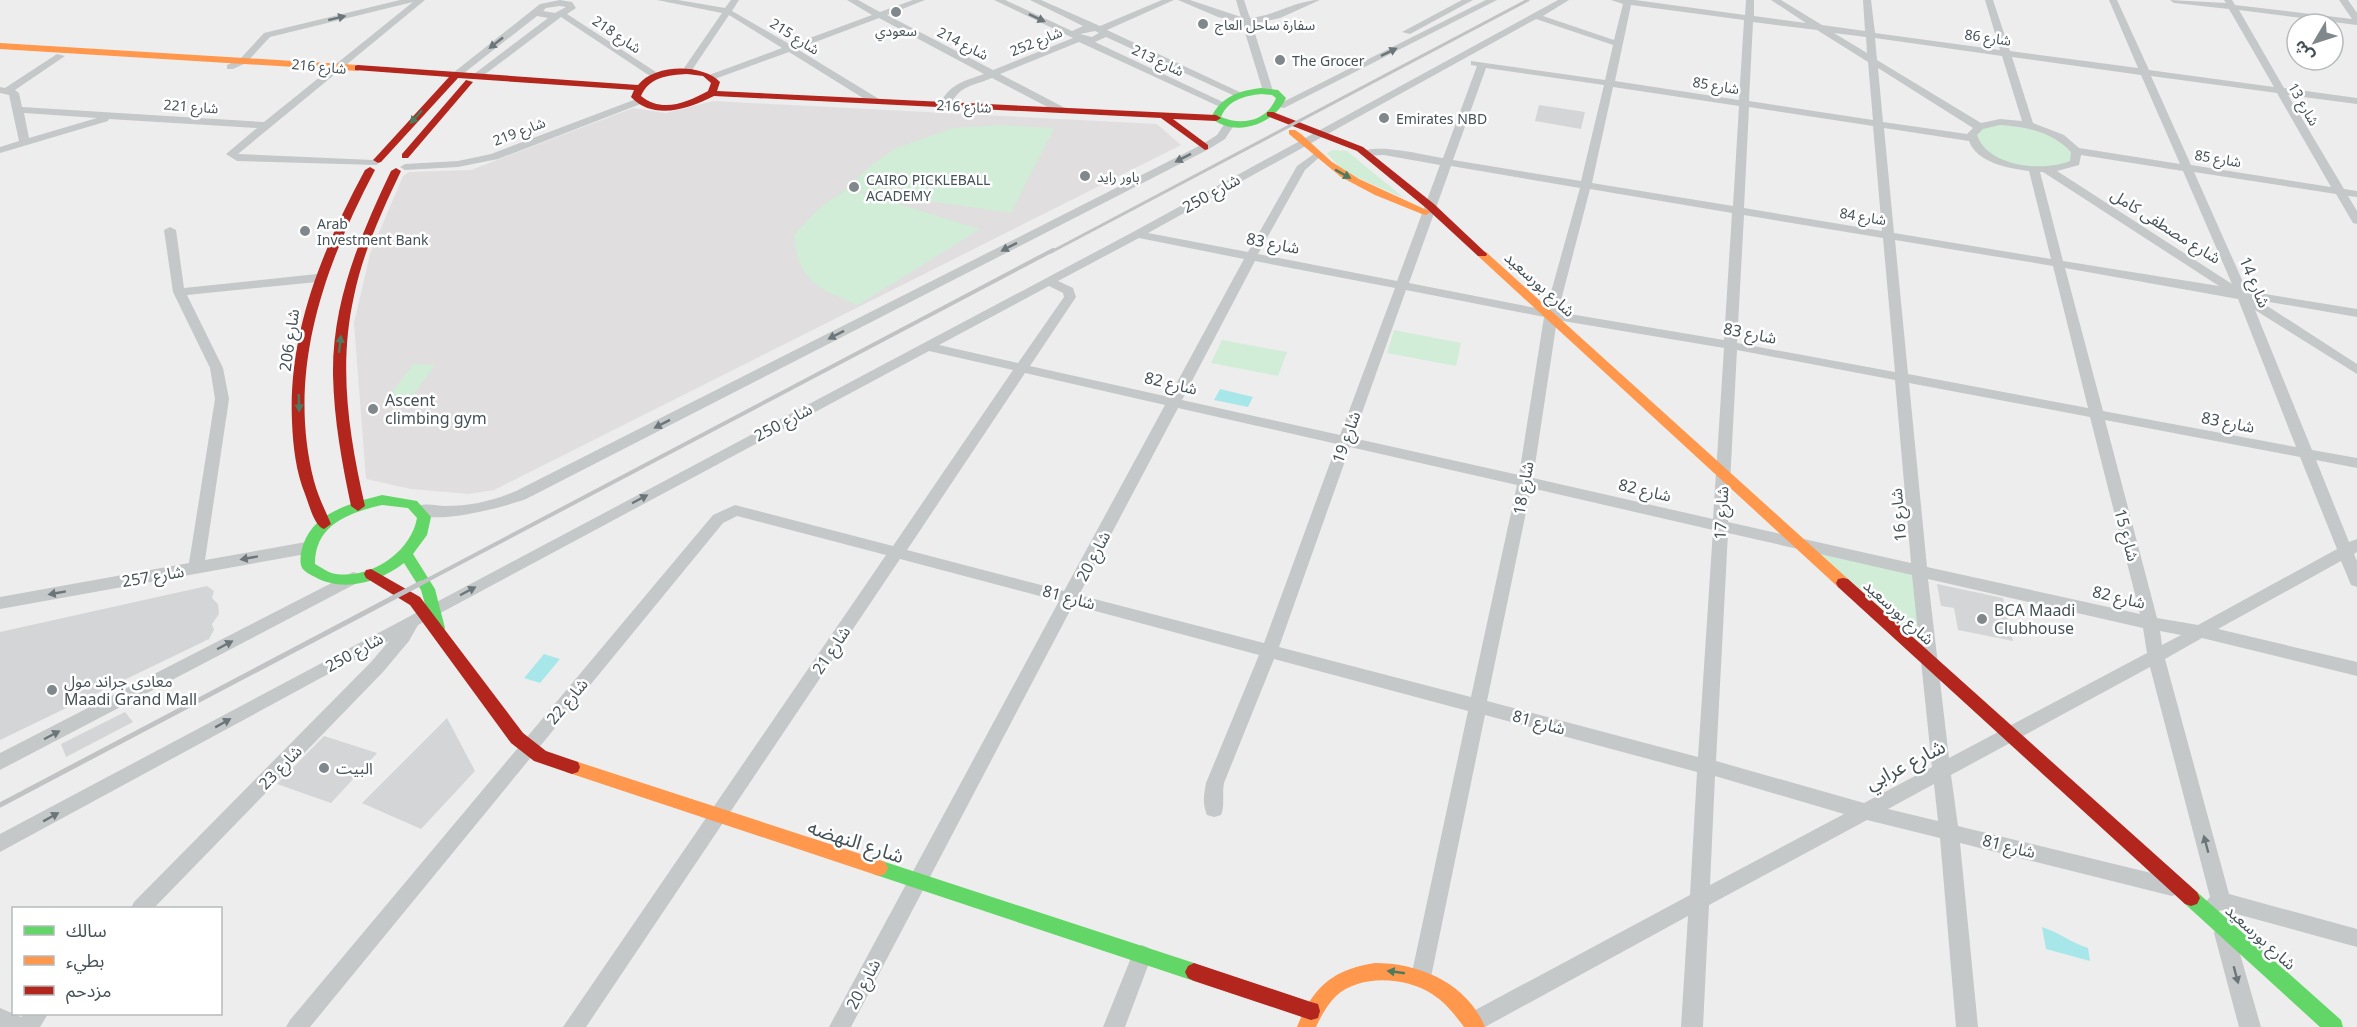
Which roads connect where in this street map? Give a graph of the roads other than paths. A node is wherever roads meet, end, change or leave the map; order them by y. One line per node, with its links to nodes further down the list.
1 (371, 0): 49 (street)
2 (411, 0): 46 (street, one-way to 2)
3 (422, 0): 51 (street)
4 (661, 0): 29 (street, شارع 215)
5 (735, 0): 29 (street)
6 (851, 0): 31 (street, شارع 214)
7 (921, 0): 31 (street)
8 (998, 0): 39 (street, شارع 213, one-way to 39)
9 (1034, 0): 37 (street, شارع 213)
10 (1170, 0): 37 (street)
11 (1182, 0): 34 (street)
12 (1240, 0): 34 (street)
13 (1316, 0): 34 (street)
14 (1469, 0): 70 (street)
15 (1493, 0): 70 (street, one-way to 15)
16 (1565, 0): 32 (street, شارع 250)
17 (1615, 0): 25 (street, شارع 86)
18 (1750, 0): 33 (street, شارع 17)
19 (1774, 0): 36 (street)
20 (1867, 0): 38 (street, شارع 16)
21 (1989, 0): 43 (street)
22 (2113, 0): 53 (street, شارع 14)
23 (2174, 0): 27 (street)
24 (2343, 0): 35 (street)
25 (1627, 1): 33 (street, شارع 86); 40 (street, شارع 18)
26 (548, 2): 28 (street, شارع 206); 30 (street)
27 (2230, 4): 35 (street); 61 (street, شارع 13)
28 (537, 11): 30 (street, شارع 218); 57 (street, شارع 206, one-way to 57)
29 (728, 12): 42 (street, شارع 215); 52 (street)
30 (559, 15): 55 (street, شارع 218); 58 (street)
31 (879, 15): 42 (street); 54 (street, شارع 214)
32 (1535, 16): 40 (street); 47 (street, شارع 250)
33 (1749, 18): 36 (street, شارع 86); 68 (street, شارع 17)
34 (1246, 21): 70 (street)
35 (2357, 21)
36 (1820, 28): 38 (street, شارع 86); 48 (street)
37 (1099, 30): 39 (street, شارع 252); 64 (street, شارع 213)
38 (1870, 34): 43 (street, شارع 86); 48 (street, شارع 16)
39 (1079, 38): 54 (street, شارع 252); 67 (street, شارع 213)
40 (1618, 44): 59 (street, شارع 18)
41 (0, 46): 49 (main road, شارع 216)
42 (790, 49): 56 (street); 65 (street, شارع 215)
43 (2004, 52): 53 (street, شارع 86); 79 (street)
44 (0, 53): 45 (main road, شارع 216)
45 (60, 56): 49 (main road, شارع 216); 60 (street)
46 (245, 60): 49 (main road, شارع 216); 51 (main road, شارع 216)
47 (1454, 60): 50 (street, شارع 85); 81 (street, شارع 250)
48 (1873, 61): 77 (street, شارع 16); 80 (street)
49 (227, 63): 51 (main road, شارع 216)
50 (1482, 65): 59 (street, شارع 85); 89 (street, شارع 19)
51 (335, 71): 57 (main road, شارع 216); 78 (street)
52 (687, 71): 55 (main road); 56 (main road)
53 (2145, 72): 61 (street, شارع 86); 92 (street, شارع 14)
54 (993, 73): 69 (street, شارع 252); 72 (street, شارع 214)
55 (656, 76): 63 (main road)
56 (712, 77): 62 (main road)
57 (452, 78): 58 (main road, شارع 216); 90 (main road, شارع 206, one-way to 90)
58 (473, 79): 63 (main road, شارع 216); 91 (main road)
59 (1609, 84): 68 (street, شارع 85); 94 (street, شارع 18)
60 (5, 90): 71 (street)
61 (2280, 90): 66 (street, شارع 86); 95 (street, شارع 13)
62 (712, 93): 63 (main road, شارع 216); 65 (main road, شارع 216)
63 (637, 94): 91 (street, شارع 219)
64 (1241, 95): 67 (main road); 70 (main road)
65 (875, 101): 69 (main road, شارع 216)
66 (2357, 101)
67 (1222, 104): 75 (main road)
68 (1744, 104): 77 (street, شارع 85); 98 (street, شارع 17)
69 (945, 105): 72 (main road, شارع 216)
70 (1271, 105): 76 (main road); 81 (main road, شارع بورسعيد)
71 (17, 110): 73 (street, شارع 221); 83 (street)
72 (1063, 111): 74 (main road, شارع 216)
73 (114, 116): 78 (street, شارع 221); 83 (street, شارع 221)
74 (1164, 116): 75 (main road, شارع 216); 84 (main road)
75 (1216, 118): 76 (main road)
76 (1229, 124): 84 (street)
77 (1879, 124): 82 (street, شارع 85); 102 (street, شارع 16)
78 (265, 125): 90 (street)
79 (2029, 126): 80 (street); 86 (street)
80 (1979, 127): 82 (street)
81 (1313, 137): 87 (main road, شارع بورسعيد); 88 (main road, شارع بورسعيد); 101 (street, شارع 250)
82 (1972, 138): 93 (street, شارع مصطفى كامل)
83 (25, 142): 85 (street, شارع 221)
84 (1205, 147): 125 (street, one-way to 125)
85 (0, 150)
86 (2076, 151): 92 (street, شارع 85); 93 (street)
87 (1365, 153): 89 (street, شارع 84); 97 (main road, شارع بورسعيد)
88 (1318, 154): 97 (main road, شارع بورسعيد, one-way to 97); 103 (street, شارع 20)
89 (1446, 162): 94 (street, شارع 84); 97 (street, شارع 19)
90 (374, 164): 91 (main road); 105 (main road, شارع 206)
91 (402, 165): 124 (main road, one-way to 91)
92 (2187, 168): 95 (street, شارع 85); 109 (street, شارع 14)
93 (2040, 170): 104 (street, شارع 15); 109 (street, شارع مصطفى كامل)
94 (1586, 185): 98 (street, شارع 84); 111 (street, شارع 18)
95 (2339, 191): 96 (street, شارع 85); 99 (street, شارع 13)
96 (2357, 194)
97 (1428, 209): 107 (street, شارع 19); 111 (main road, شارع بورسعيد)
98 (1738, 211): 102 (street, شارع 84); 112 (street, شارع 17)
99 (2357, 221)
100 (170, 230): 108 (street)
101 (1137, 234): 103 (street, شارع 83); 106 (street, شارع 250)
102 (1889, 235): 104 (street, شارع 84); 116 (street, شارع 16)
103 (1252, 255): 107 (street, شارع 83); 117 (street, شارع 20)
104 (2058, 264): 109 (street, شارع 84); 118 (street, شارع 15)
105 (317, 278): 108 (street); 126 (main road, شارع 206, one-way to 126)
106 (1047, 281): 113 (street, شارع 250); 114 (street, شارع 21)
107 (1401, 283): 111 (street, شارع 83); 119 (street, شارع 19)
108 (179, 292): 133 (street)
109 (2243, 295): 110 (street, شارع 84); 115 (street, شارع مصطفى كامل); 120 (street, شارع 14)
110 (2357, 313)
111 (1551, 315): 112 (street, شارع 83); 122 (main road, شارع بورسعيد); 123 (street, شارع 18)
112 (1729, 345): 116 (street, شارع 83); 122 (street, شارع 17)
113 (925, 346): 114 (street, شارع 82); 140 (street, شارع 250, one-way to 113)
114 (1021, 368): 117 (street, شارع 82); 131 (street, شارع 21)
115 (2357, 370)
116 (1903, 378): 118 (street, شارع 83); 134 (street, شارع 16)
117 (1174, 403): 119 (street, شارع 82); 138 (street, شارع 20)
118 (2095, 414): 120 (street, شارع 83); 141 (street, شارع 15)
119 (1344, 441): 123 (street, شارع 82); 143 (street, شارع 19)
120 (2307, 454): 121 (street, شارع 83); 130 (street, شارع 14)
121 (2357, 464)
122 (1723, 475): 127 (street, شارع 17); 128 (main road, شارع بورسعيد)
123 (1525, 482): 127 (street, شارع 82); 147 (street, شارع 18)
124 (358, 506): 125 (main road); 126 (main road)
125 (421, 510): 132 (main road)
126 (324, 524): 129 (main road)
127 (1720, 526): 128 (street, شارع 82); 151 (street, شارع 17)
128 (1799, 544): 134 (street, شارع 82); 145 (main road, شارع بورسعيد)
129 (306, 548): 133 (street, شارع 257, one-way to 133); 136 (main road)
130 (2351, 548): 137 (street, شارع 14); 142 (street, شارع عرابي)
131 (898, 552): 138 (street, شارع 81); 149 (street, شارع 22); 155 (street, شارع 21)
132 (406, 555): 135 (main road); 140 (main road, شارع النهضه)
133 (196, 568): 139 (street, شارع 257, one-way to 139)
134 (1921, 571): 141 (street, شارع 82); 145 (street, شارع 16)
135 (371, 574): 136 (main road); 140 (main road)
136 (353, 578): 150 (street, one-way to 136)
137 (2357, 581)
138 (1071, 598): 143 (street, شارع 81); 158 (street, شارع 20)
139 (0, 603)
140 (425, 614): 149 (main road, شارع النهضه); 157 (street, شارع 250, one-way to 140); 162 (street, شارع 23)
141 (2150, 623): 142 (street, شارع 82); 144 (street, شارع 15)
142 (2202, 632): 144 (street, شارع عرابي); 146 (street, شارع 82)
143 (1269, 651): 147 (street, شارع 81); 153 (street, شارع 19)
144 (2156, 658): 148 (street, شارع عرابي); 161 (street, شارع 15, one-way to 144)
145 (1928, 661): 148 (main road, شارع بورسعيد); 152 (street, شارع 16)
146 (2357, 669)
147 (1479, 706): 151 (street, شارع 81); 166 (street, شارع 18)
148 (2010, 735): 152 (street, شارع عرابي); 159 (main road, شارع بورسعيد)
149 (528, 748): 155 (main road, شارع النهضه); 173 (street, شارع 22)
150 (0, 762)
151 (1708, 767): 154 (street, شارع 81); 160 (street, شارع 17)
152 (1941, 772): 154 (street, شارع عرابي); 156 (street, شارع 16)
153 (1214, 809)
154 (1863, 811): 156 (street, شارع 81); 160 (street, شارع عرابي)
155 (717, 816): 158 (main road, شارع النهضه); 174 (street, شارع 21)
156 (1949, 831): 159 (street, شارع 81); 179 (street, شارع 16)
157 (0, 844)
158 (917, 881): 165 (main road, شارع النهضه); 175 (street, شارع 20)
159 (2181, 889): 161 (main road, شارع بورسعيد)
160 (1700, 898): 170 (street, شارع عرابي); 178 (street, شارع 17)
161 (2214, 905): 163 (main road, شارع بورسعيد); 164 (street)
162 (143, 907)
163 (2222, 924): 180 (street, one-way to 180); 181 (main road, شارع بورسعيد)
164 (2357, 938)
165 (1142, 955): 167 (main road, شارع النهضه); 176 (street)
166 (1421, 977): 167 (main road, one-way to 167); 170 (main road)
167 (1311, 1011): 177 (main road)
168 (37, 1015): 172 (street)
169 (0, 1018): 171 (street)
170 (1474, 1024)
171 (20, 1027)
172 (25, 1027)
173 (297, 1027)
174 (574, 1027)
175 (840, 1027)
176 (1114, 1027)
177 (1306, 1027)
178 (1692, 1027)
179 (1967, 1027)
180 (2250, 1027)
181 (2334, 1027)

